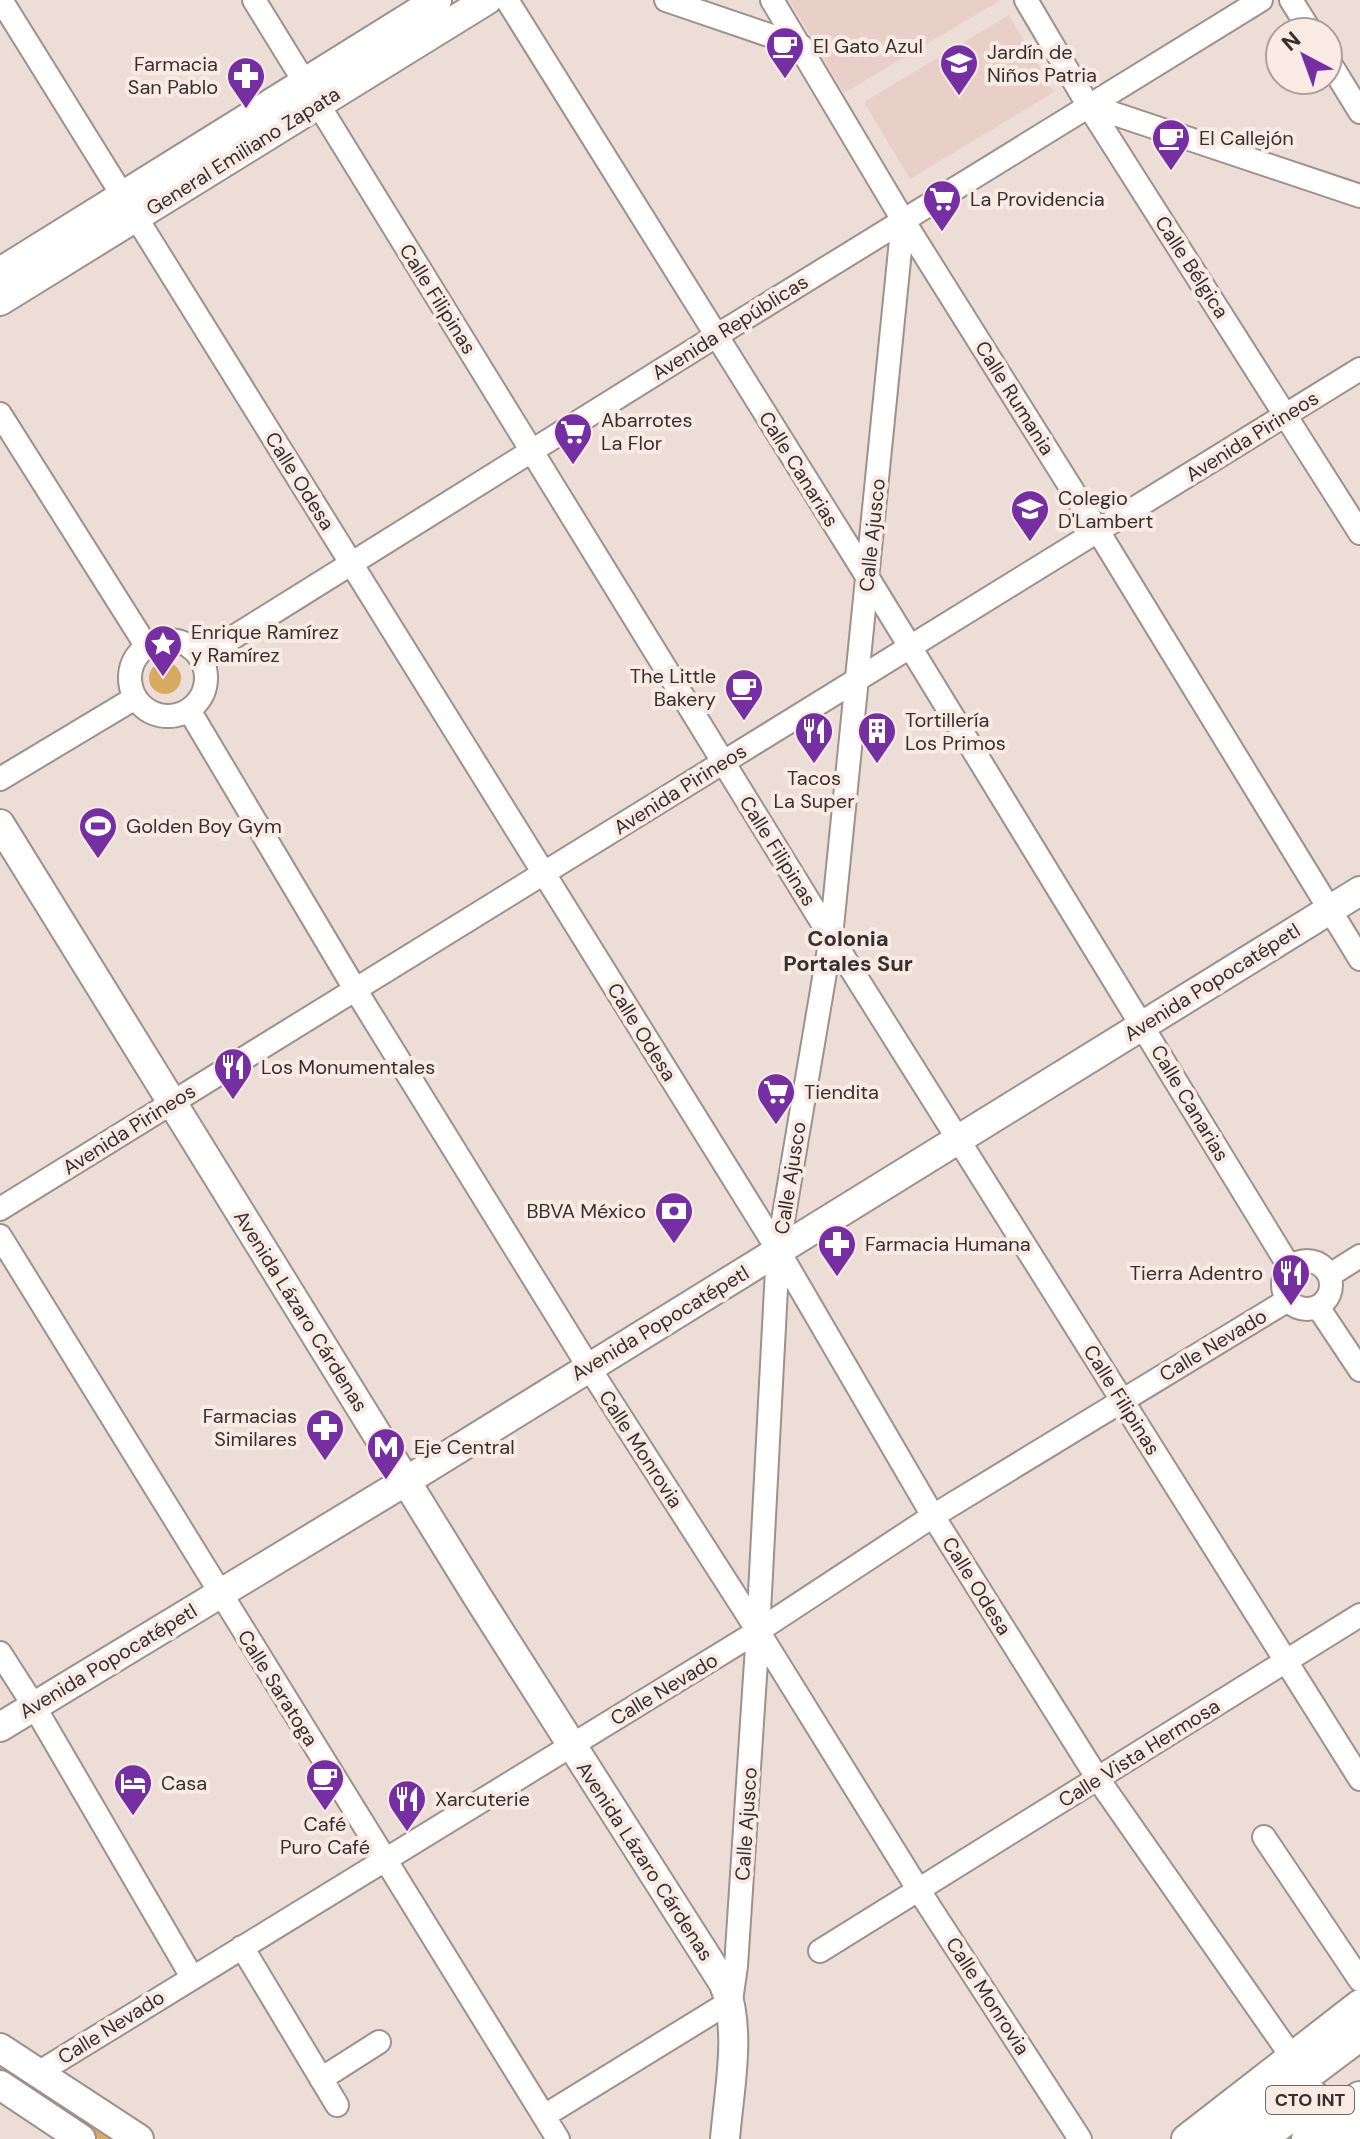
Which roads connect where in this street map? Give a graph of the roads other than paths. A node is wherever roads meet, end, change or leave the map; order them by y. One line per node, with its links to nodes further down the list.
1 (1, 0): 16 (street, Calle Odesa)
2 (254, 0): 12 (street, Calle Filipinas)
3 (437, 0): 12 (main road, General Emiliano Zapata)
4 (487, 0): 12 (main road, General Emiliano Zapata)
5 (507, 0): 20 (street, Calle Canarias)
6 (666, 0): 10 (street)
7 (772, 0): 10 (street, Calle Rumania)
8 (1026, 0): 13 (street, Calle Bélgica)
9 (1261, 0): 13 (street, Avenida Repúblicas)
10 (801, 46): 17 (street, Calle Rumania)
11 (1344, 86): 14 (street)
12 (311, 94): 16 (main road, General Emiliano Zapata); 24 (street, Calle Filipinas)
13 (1088, 105): 15 (street); 17 (street, Avenida Repúblicas); 23 (street, Calle Bélgica)
14 (1360, 112)
15 (1360, 196)
16 (128, 208): 18 (main road, General Emiliano Zapata); 19 (main road, General Emiliano Zapata); 27 (street, Calle Odesa)
17 (903, 220): 20 (street, Avenida Repúblicas); 25 (street, Calle Rumania); 28 (street, Calle Ajusco)
18 (0, 272)
19 (0, 301)
20 (716, 336): 24 (street, Avenida Repúblicas); 28 (street, Calle Canarias)
21 (1360, 369): 23 (street, Avenida Pirineos)
22 (0, 414): 29 (street)
23 (1286, 414): 25 (street, Avenida Pirineos); 26 (street, Calle Bélgica)
24 (532, 452): 27 (street, Avenida Repúblicas); 35 (street, Calle Filipinas)
25 (1098, 531): 30 (street, Avenida Pirineos); 40 (street, Calle Rumania)
26 (1360, 533)
27 (352, 564): 31 (street, Avenida Repúblicas); 38 (street, Calle Odesa)
28 (868, 578): 30 (street, Calle Canarias); 32 (street, Calle Ajusco)
29 (147, 647): 31 (street); 33 (street)
30 (910, 647): 32 (street, Avenida Pirineos); 44 (street, Calle Canarias)
31 (200, 658): 34 (street)
32 (857, 679): 35 (street, Avenida Pirineos); 41 (street, Calle Ajusco)
33 (135, 698): 34 (street); 36 (street)
34 (189, 710): 43 (street, Calle Monrovia)
35 (723, 762): 38 (street, Avenida Pirineos); 41 (street, Calle Filipinas)
36 (0, 779)
37 (0, 824): 45 (main road, Avenida Lázaro Cárdenas)
38 (543, 874): 43 (street, Avenida Pirineos); 49 (street, Calle Odesa)
39 (1360, 891): 40 (main road, Avenida Popocatépetl)
40 (1329, 910): 42 (street, Calle Rumania); 44 (main road, Avenida Popocatépetl)
41 (831, 937): 46 (street, Calle Filipinas); 49 (street, Calle Ajusco)
42 (1360, 959)
43 (355, 989): 45 (street, Avenida Pirineos); 55 (street, Calle Monrovia)
44 (1142, 1025): 46 (main road, Avenida Popocatépetl); 51 (street, Calle Canarias)
45 (172, 1102): 47 (street, Avenida Pirineos); 58 (main road, Avenida Lázaro Cárdenas)
46 (958, 1139): 49 (main road, Avenida Popocatépetl); 57 (street, Calle Filipinas)
47 (0, 1209)
48 (0, 1236): 60 (street, Calle Saratoga)
49 (778, 1250): 55 (main road, Avenida Popocatépetl); 59 (street, Calle Odesa); 62 (street, Calle Ajusco)
50 (1360, 1256): 52 (street)
51 (1290, 1268): 52 (street); 53 (street)
52 (1330, 1275): 54 (street)
53 (1288, 1300): 54 (street); 57 (street, Calle Nevado)
54 (1318, 1307): 56 (street)
55 (588, 1366): 58 (main road, Avenida Popocatépetl); 62 (street, Calle Monrovia)
56 (1360, 1370)
57 (1122, 1400): 59 (street, Calle Nevado); 64 (street, Calle Filipinas)
58 (406, 1481): 60 (main road, Avenida Popocatépetl); 67 (main road, Avenida Lázaro Cárdenas)
59 (933, 1516): 62 (street, Calle Nevado); 68 (street, Calle Odesa)
60 (220, 1593): 65 (main road, Avenida Popocatépetl); 71 (street, Calle Saratoga)
61 (1360, 1615): 64 (street, Calle Vista Hermosa)
62 (758, 1631): 67 (street, Calle Nevado); 72 (street, Calle Monrovia); 77 (street, Calle Ajusco)
63 (0, 1653): 65 (street)
64 (1287, 1661): 68 (street, Calle Vista Hermosa); 69 (street, Calle Filipinas)
65 (34, 1706): 66 (main road, Avenida Popocatépetl); 75 (street)
66 (0, 1727)
67 (571, 1746): 71 (street, Calle Nevado); 77 (main road, Avenida Lázaro Cárdenas)
68 (1098, 1779): 72 (street, Calle Vista Hermosa); 82 (street, Calle Odesa)
69 (1360, 1779)
70 (1264, 1837): 76 (street)
71 (384, 1859): 73 (street, Calle Nevado); 89 (street, Calle Saratoga)
72 (918, 1889): 74 (street, Calle Vista Hermosa); 95 (street, Calle Monrovia)
73 (242, 1947): 75 (street, Calle Nevado); 85 (street)
74 (820, 1951)
75 (192, 1977): 84 (street, Calle Nevado)
76 (1360, 1980)
77 (731, 2001): 89 (street); 94 (main road, Calle Ajusco)
78 (1360, 2004): 82 (main road, CTO INT)
79 (1360, 2034): 97 (highway)
80 (379, 2042): 85 (street)
81 (0, 2048): 84 (main road)
82 (1292, 2057): 96 (main road, CTO INT)
83 (1360, 2061): 98 (highway, CTO INT)
84 (38, 2073): 92 (main road)
85 (321, 2079): 88 (street)
86 (0, 2085): 91 (main road)
87 (1360, 2098): 99 (highway, CTO INT)
88 (337, 2105)
89 (544, 2116): 93 (street, Calle Saratoga)
90 (1360, 2125): 100 (highway)
91 (81, 2139)
92 (139, 2139)
93 (558, 2139)
94 (725, 2139)
95 (1080, 2139)
96 (1186, 2139)
97 (1220, 2139)
98 (1260, 2139)
99 (1308, 2139)
100 (1345, 2139)

